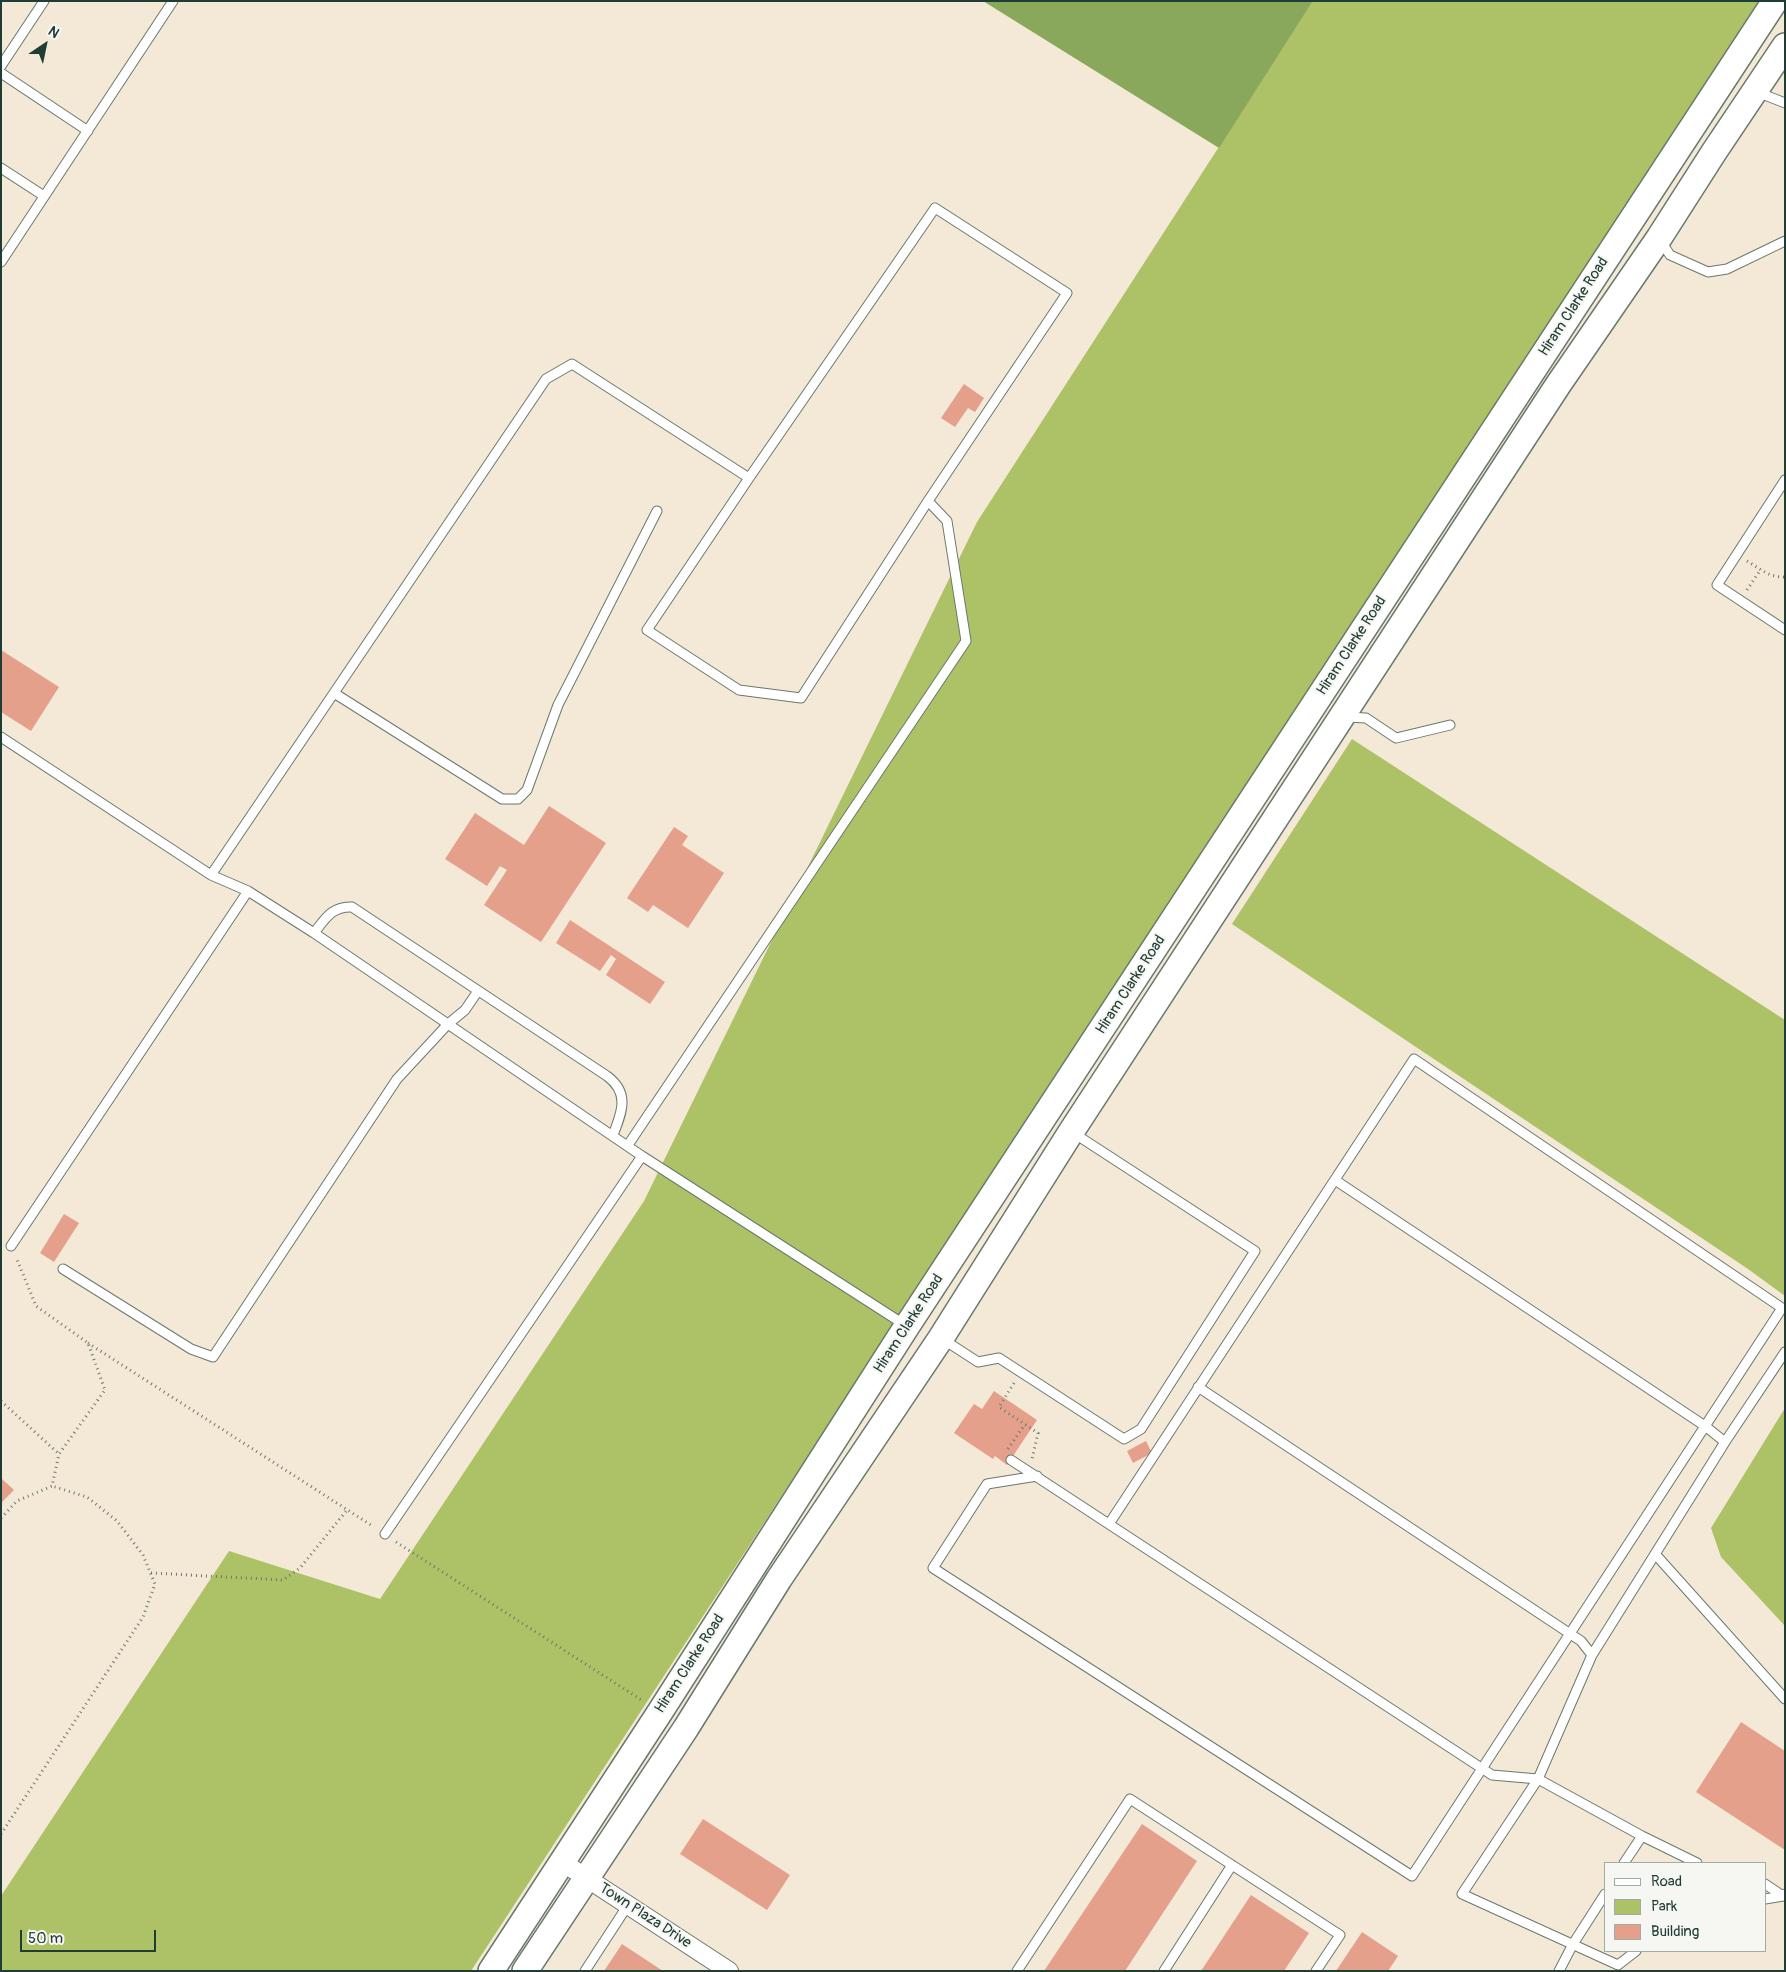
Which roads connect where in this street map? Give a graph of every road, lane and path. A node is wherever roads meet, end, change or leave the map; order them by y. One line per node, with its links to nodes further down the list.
1 (44, 1): 5 (lane)
2 (173, 1): 9 (lane)
3 (1775, 1): 12 (main road, Hiram Clarke Road)
4 (1785, 46): 7 (main road, Hiram Clarke Road)
5 (1, 66)
6 (1, 74): 9 (lane)
7 (1754, 91): 8 (lane); 13 (main road, Hiram Clarke Road)
8 (1785, 104)
9 (88, 130): 11 (lane)
10 (1, 168): 11 (lane)
11 (44, 196): 15 (lane)
12 (1631, 220): 13 (main road); 16 (main road, Hiram Clarke Road)
13 (1659, 238): 14 (lane); 18 (main road, Hiram Clarke Road)
14 (1785, 242)
15 (1, 262)
16 (1471, 464): 18 (main road); 28 (main road, Hiram Clarke Road)
17 (749, 478): 20 (lane); 20 (lane); 27 (lane)
18 (1496, 480): 29 (main road, Hiram Clarke Road)
19 (1785, 480): 22 (lane)
20 (928, 501): 42 (lane)
21 (657, 511): 27 (lane)
22 (1737, 554): 23 (path); 26 (lane)
23 (1761, 570): 24 (path); 25 (path)
24 (1785, 577)
25 (1748, 589)
26 (1785, 630)
27 (334, 693): 32 (lane)
28 (1318, 699): 29 (main road); 34 (main road, Hiram Clarke Road)
29 (1343, 716): 30 (lane); 35 (main road, Hiram Clarke Road)
30 (1450, 725)
31 (1, 737): 32 (lane)
32 (211, 875): 33 (lane)
33 (248, 891): 36 (lane); 45 (lane)
34 (1180, 909): 35 (main road); 39 (main road, Hiram Clarke Road)
35 (1206, 926): 40 (main road, Hiram Clarke Road)
36 (314, 933): 37 (lane); 38 (lane)
37 (478, 991): 38 (lane); 41 (lane)
38 (448, 1024): 41 (lane); 46 (lane)
39 (1043, 1118): 40 (main road); 47 (main road, Hiram Clarke Road)
40 (1071, 1132): 48 (main road, Hiram Clarke Road); 50 (lane)
41 (612, 1135): 42 (lane)
42 (628, 1145): 43 (lane)
43 (642, 1156): 47 (lane); 63 (lane)
44 (1335, 1180): 51 (lane); 54 (lane); 54 (lane)
45 (11, 1246): 56 (path)
46 (63, 1268)
47 (907, 1326): 48 (main road); 65 (main road, Hiram Clarke Road)
48 (941, 1338): 50 (lane); 67 (main road, Hiram Clarke Road)
49 (1785, 1352): 55 (lane)
50 (1021, 1372): 53 (path)
51 (1198, 1387): 62 (lane); 68 (lane)
52 (1, 1401): 56 (path)
53 (1025, 1424): 57 (path); 58 (path)
54 (1706, 1426): 55 (lane); 68 (lane)
55 (1725, 1442): 64 (lane)
56 (59, 1454): 59 (path)
57 (1011, 1460): 58 (lane)
58 (1033, 1474): 62 (lane); 71 (lane)
59 (52, 1486): 61 (path); 66 (path)
60 (348, 1510): 66 (path)
61 (1, 1518)
62 (1109, 1524): 71 (lane)
63 (385, 1534)
64 (1656, 1555): 69 (lane); 70 (lane)
65 (754, 1564): 67 (main road); 75 (main road, Hiram Clarke Road)
66 (151, 1573): 73 (path)
67 (779, 1579): 79 (main road, Hiram Clarke Road)
68 (1570, 1634): 69 (lane); 71 (lane)
69 (1592, 1655): 72 (lane)
70 (1785, 1699)
71 (1482, 1769): 72 (lane)
72 (1538, 1779): 74 (lane); 85 (lane)
73 (1, 1834)
74 (1642, 1836): 76 (lane); 77 (lane)
75 (562, 1862): 79 (street, Town Plaza Drive); 88 (main road, Hiram Clarke Road)
76 (1625, 1862)
77 (1695, 1862)
78 (1232, 1865): 91 (lane); 92 (lane); 93 (lane)
79 (585, 1878): 84 (street, Town Plaza Drive); 89 (main road, Hiram Clarke Road)
80 (1766, 1885): 81 (lane)
81 (1784, 1895): 83 (lane)
82 (1604, 1896): 85 (lane)
83 (1766, 1899)
84 (628, 1905): 87 (street, Town Plaza Drive); 90 (lane)
85 (1573, 1944): 86 (lane); 94 (lane)
86 (1635, 1952)
87 (727, 1970)
88 (491, 1971)
89 (525, 1971)
90 (585, 1971)
91 (1017, 1971)
92 (1164, 1971)
93 (1316, 1971)
94 (1558, 1971)

